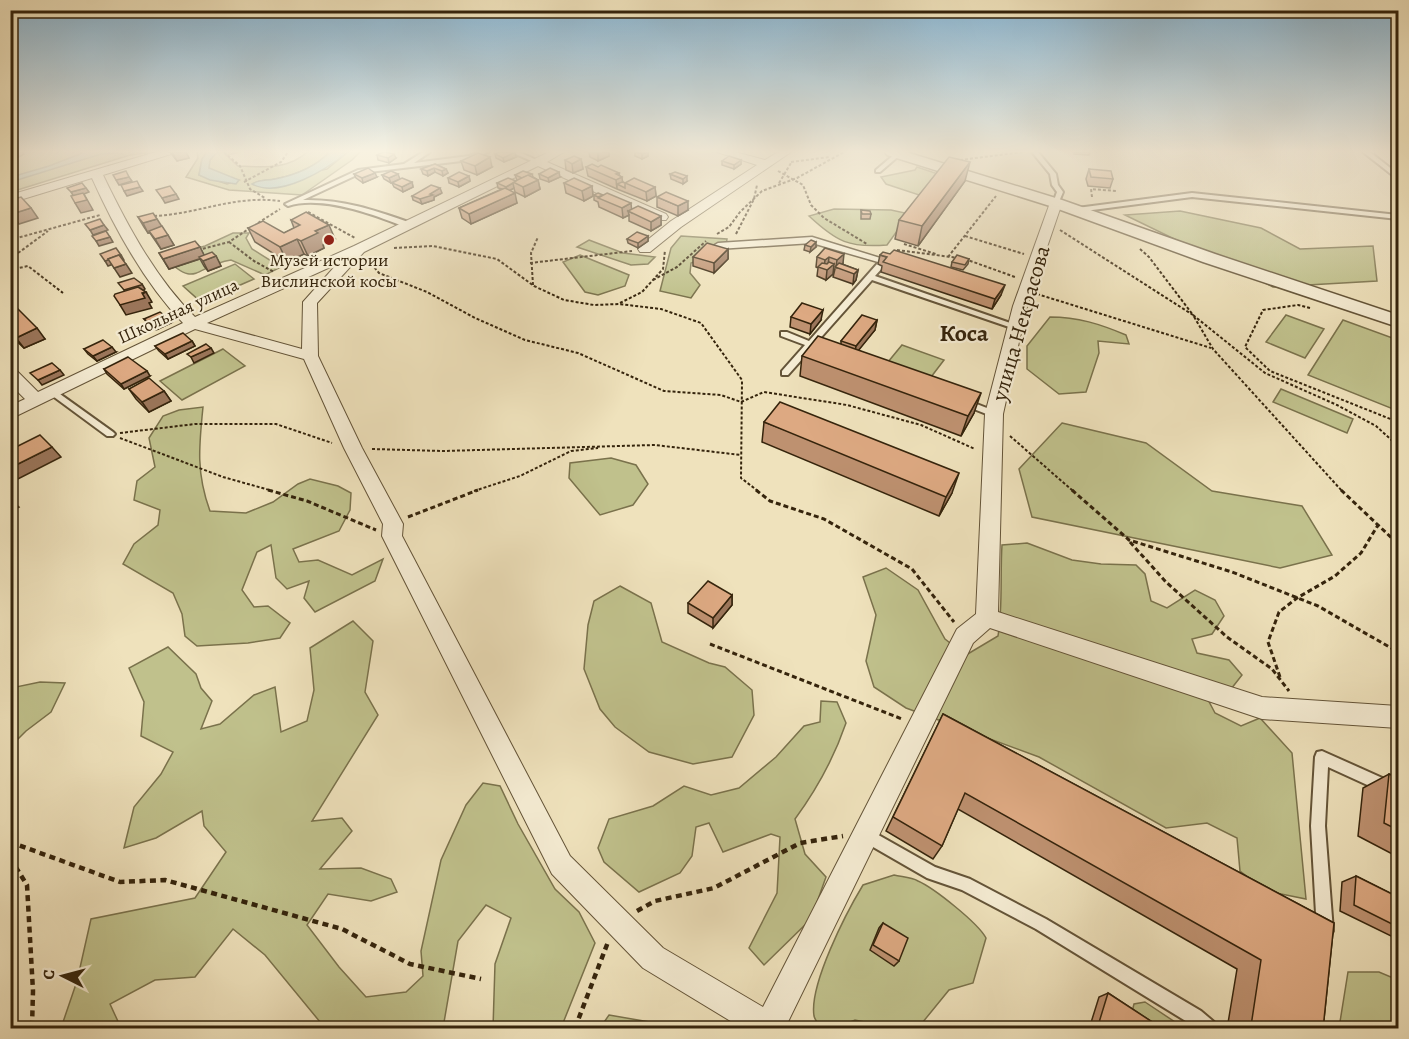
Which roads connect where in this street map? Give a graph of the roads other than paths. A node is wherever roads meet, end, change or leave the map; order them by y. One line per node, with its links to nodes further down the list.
1 (108, 200): 20 (street)
2 (295, 200): 12 (lane)
3 (459, 200): 12 (street, Школьная улица)
4 (616, 200): 13 (street)
5 (712, 200): 13 (street)
6 (1051, 200): 9 (street)
7 (1150, 200): 10 (lane)
8 (1243, 200): 11 (lane)
9 (1056, 202): 10 (street); 21 (street, улица Некрасова)
10 (1077, 210): 19 (street)
11 (1398, 217)
12 (408, 225): 15 (street, Школьная улица)
13 (671, 228): 16 (street)
14 (723, 245): 17 (street)
15 (363, 247): 20 (street, Школьная улица); 25 (street)
16 (645, 249)
17 (888, 256): 18 (lane)
18 (870, 277): 21 (lane); 23 (lane)
19 (1398, 321)
20 (194, 324): 25 (street); 28 (street, Школьная улица)
21 (1016, 326): 32 (street, улица Некрасова)
22 (784, 334): 23 (lane)
23 (810, 344): 24 (lane); 26 (lane)
24 (832, 353)
25 (310, 356): 39 (street)
26 (784, 373)
27 (10, 374): 30 (street)
28 (53, 392): 30 (street, Школьная улица); 33 (lane)
29 (951, 398): 32 (lane)
30 (36, 400): 31 (street, Школьная улица)
31 (10, 413)
32 (994, 414): 34 (street, улица Некрасова)
33 (110, 434)
34 (987, 618): 35 (street); 37 (street)
35 (1398, 717)
36 (1398, 792): 38 (lane)
37 (865, 835): 39 (street); 40 (lane)
38 (1325, 941)
39 (770, 1028)
40 (1208, 1029)

